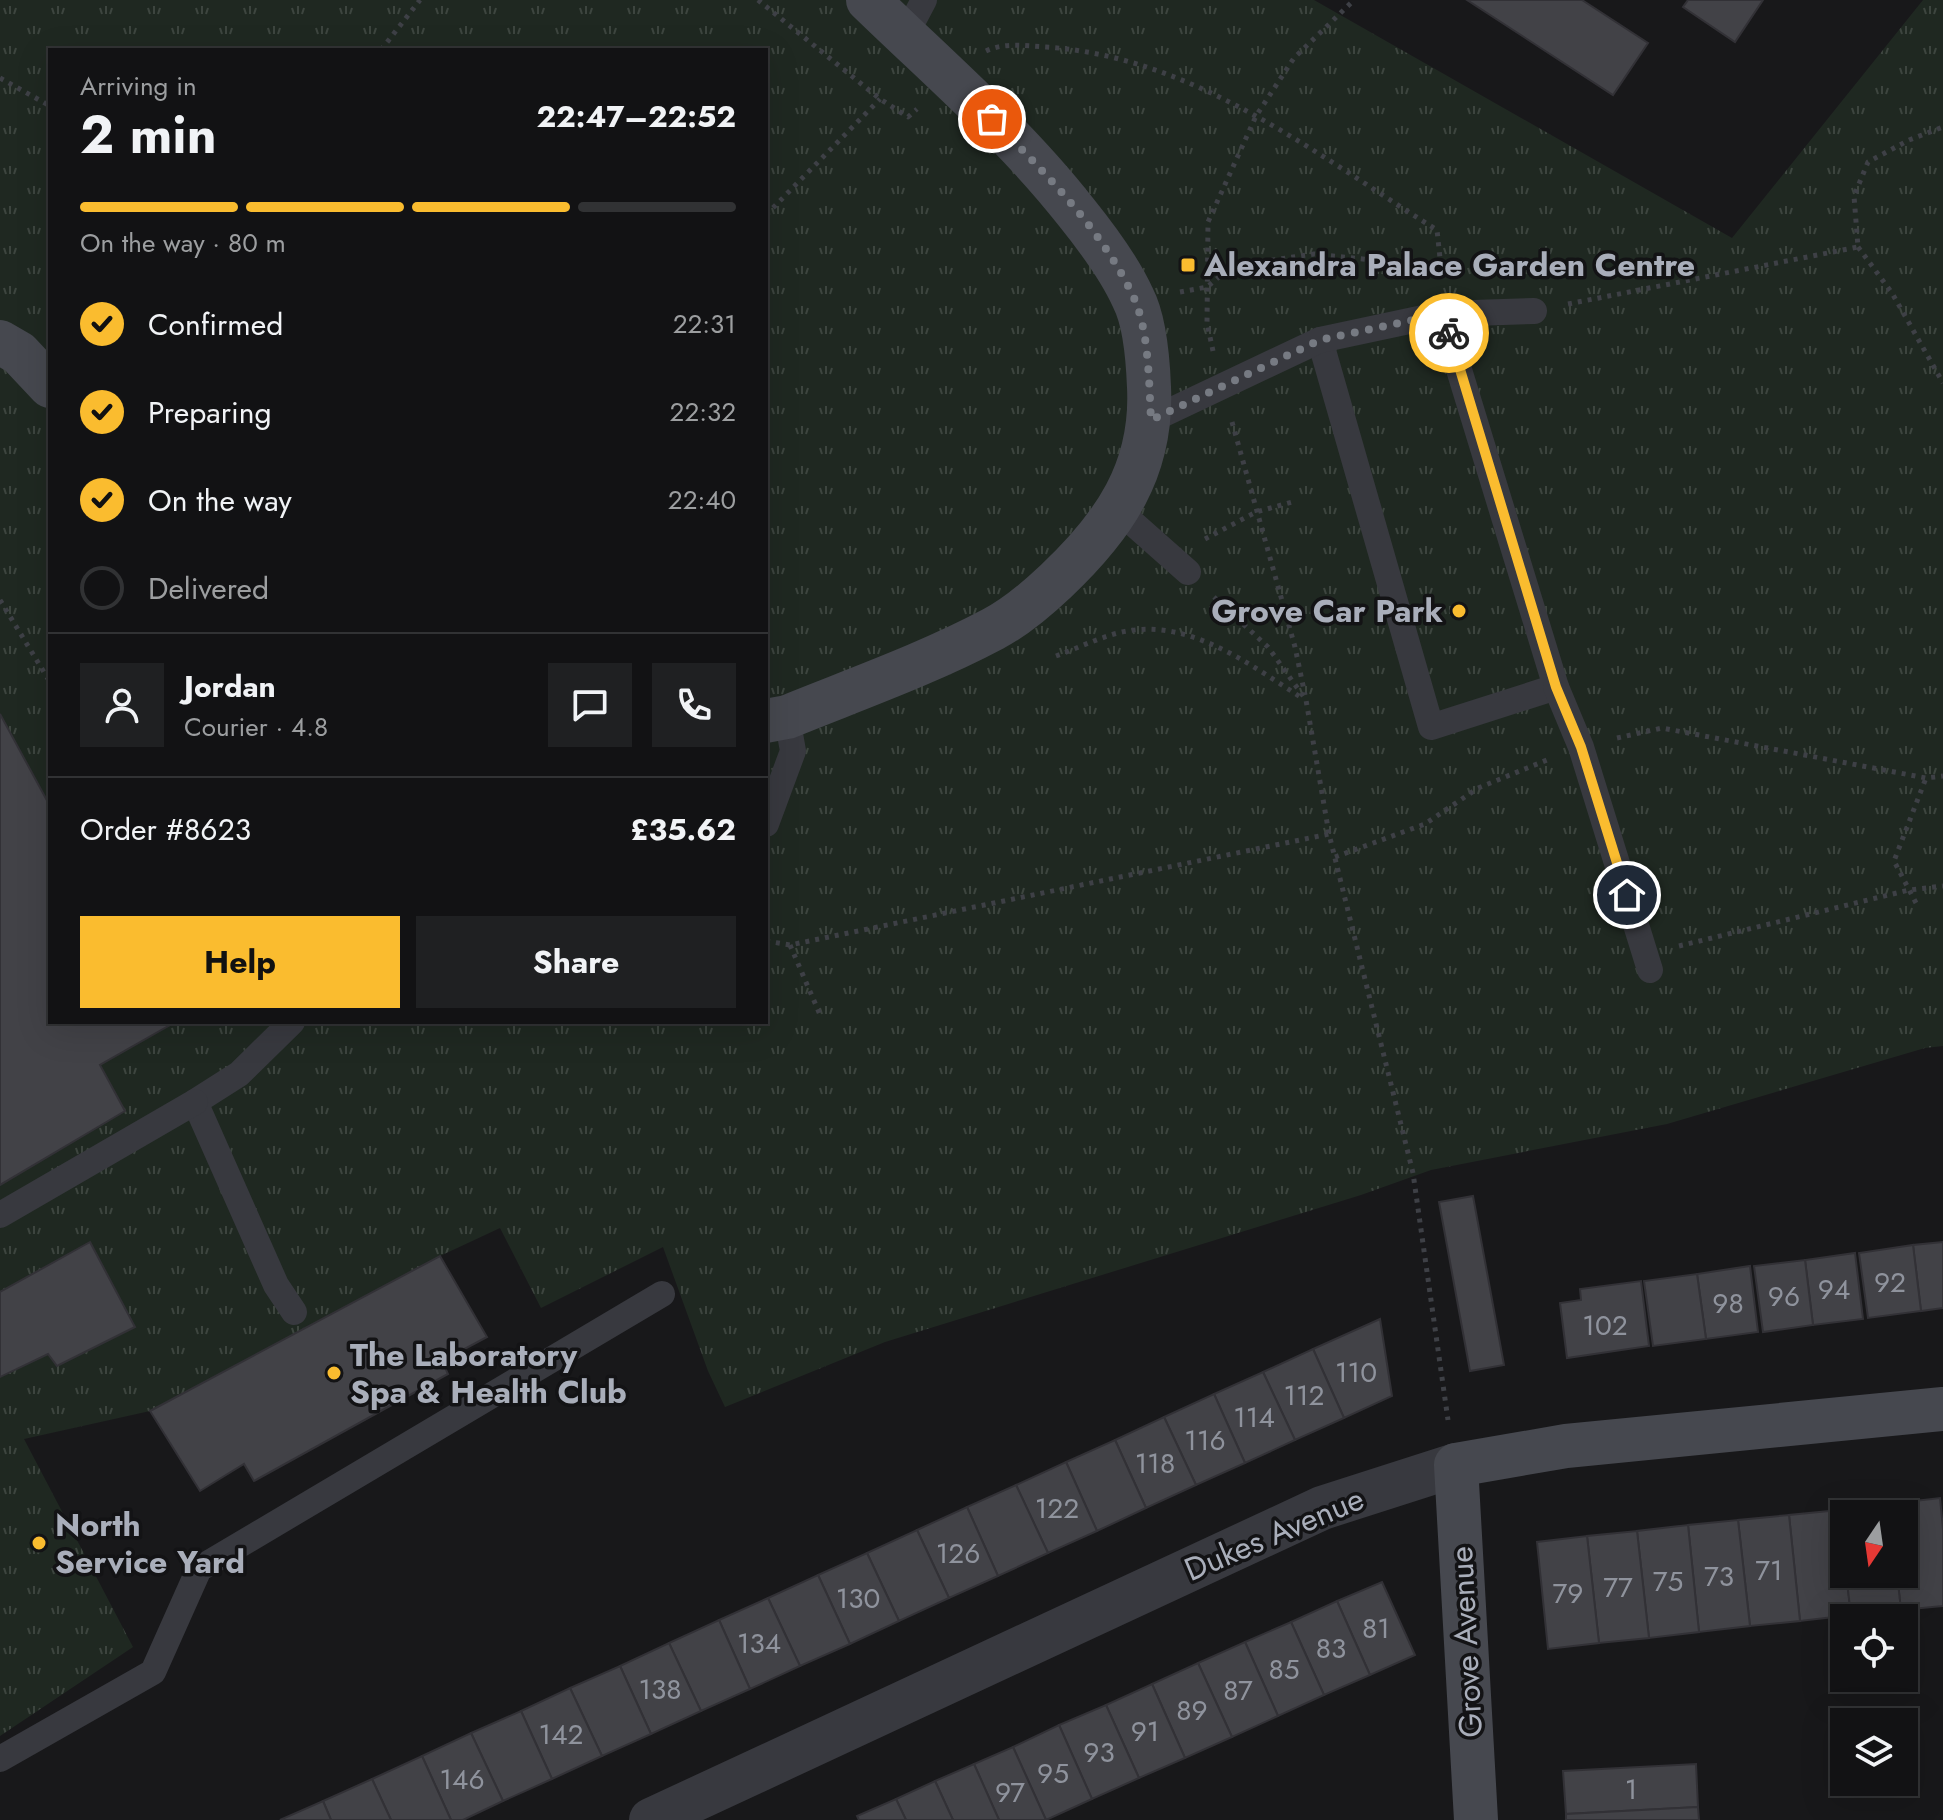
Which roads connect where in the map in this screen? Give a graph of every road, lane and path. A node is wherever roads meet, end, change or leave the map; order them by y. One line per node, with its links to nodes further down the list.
1 (420, 0): 6 (path)
2 (758, 0): 9 (path)
3 (868, 0): 5 (street)
4 (1354, 0): 11 (path)
5 (915, 18): 25 (street)
6 (383, 48)
7 (978, 55): 11 (path)
8 (0, 78): 10 (path)
9 (880, 99): 12 (path); 14 (path)
10 (48, 105)
11 (1256, 116): 16 (path); 17 (path)
12 (908, 117)
13 (1943, 127): 15 (path)
14 (768, 213)
15 (1858, 247): 19 (path); 22 (path)
16 (1441, 267): 17 (path); 18 (path)
17 (1207, 287): 24 (path)
18 (1443, 302): 19 (lane); 20 (lane); 34 (lane)
19 (1534, 311)
20 (1320, 340): 24 (lane); 34 (lane)
21 (0, 342): 23 (street)
22 (1943, 383)
23 (48, 384)
24 (1222, 388): 25 (lane); 28 (path)
25 (1151, 420): 27 (street)
26 (1296, 501): 28 (path)
27 (1118, 510): 30 (lane); 36 (street)
28 (1256, 512): 29 (path); 35 (path)
29 (1195, 544)
30 (1188, 572): 35 (path)
31 (0, 600): 33 (path)
32 (1056, 656): 35 (path)
33 (48, 679)
34 (1556, 687): 37 (lane)
35 (1306, 700): 41 (path)
36 (776, 719): 40 (lane)
37 (1581, 747): 39 (path); 42 (path); 48 (lane)
38 (1943, 776): 39 (path)
39 (1926, 778): 44 (path)
40 (768, 819)
41 (1329, 834): 42 (path); 47 (path)
42 (1335, 857): 56 (path)
43 (1943, 886): 44 (path)
44 (1909, 890): 45 (path); 48 (path)
45 (1916, 903)
46 (768, 941): 47 (path)
47 (790, 945): 49 (path)
48 (1648, 962)
49 (821, 1017)
50 (290, 1024): 51 (lane)
51 (195, 1102): 52 (lane); 54 (lane)
52 (0, 1215)
53 (662, 1294): 57 (lane)
54 (294, 1312)
55 (1943, 1409): 56 (street, Dukes Avenue)
56 (1456, 1465): 58 (street, Dukes Avenue); 59 (street, Grove Avenue)
57 (0, 1759)
58 (651, 1820)
59 (1476, 1820)

